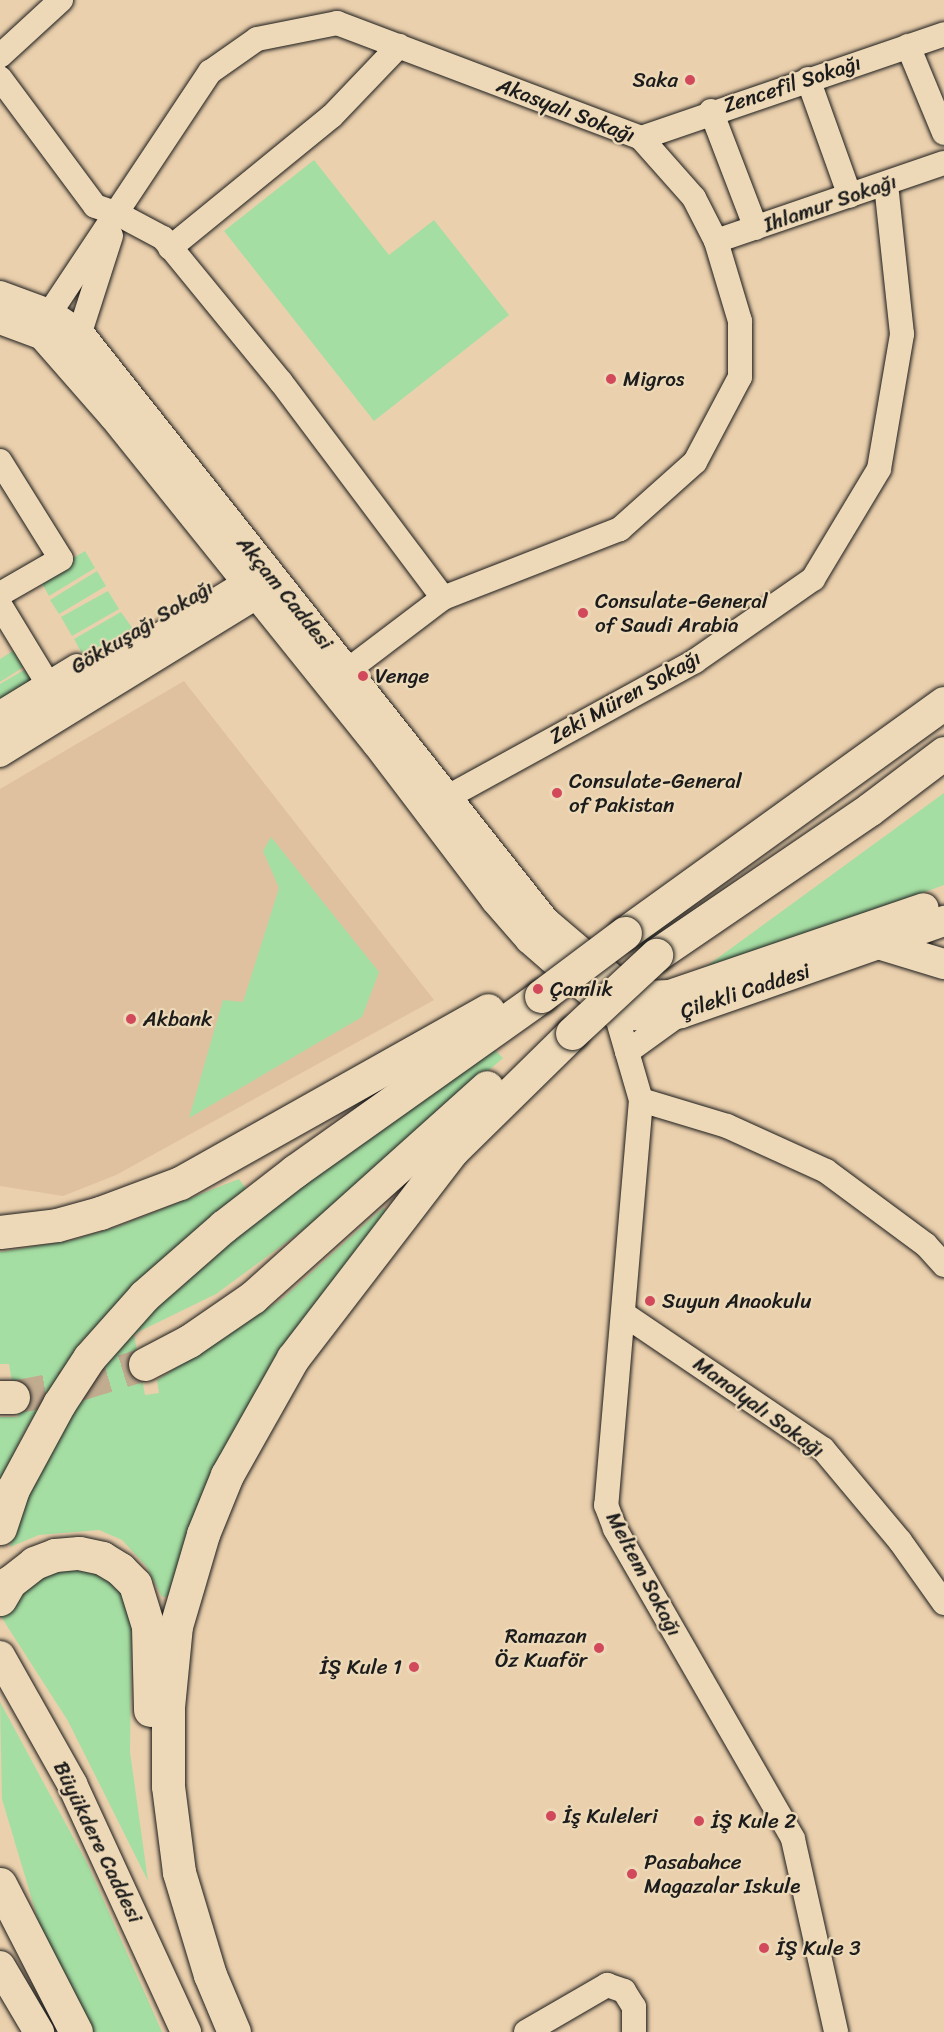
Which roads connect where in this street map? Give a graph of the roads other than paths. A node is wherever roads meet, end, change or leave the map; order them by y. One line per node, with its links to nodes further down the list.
1 (61, 0): 5 (street)
2 (944, 34): 4 (street, Zencefil Sokağı)
3 (399, 46): 10 (street, Akasyalı Sokağı); 14 (street, Akasyalı Sokağı); 17 (street)
4 (908, 46): 7 (street, Zencefil Sokağı); 9 (street)
5 (0, 56)
6 (0, 78): 14 (street)
7 (808, 79): 8 (street, Zencefil Sokağı); 13 (street)
8 (711, 111): 10 (street, Zencefil Sokağı); 15 (street)
9 (944, 133)
10 (641, 138): 16 (street, Akasyalı Sokağı)
11 (944, 163): 12 (street, Ihlamur Sokağı)
12 (886, 184): 13 (street, Ihlamur Sokağı); 35 (street, Zeki Müren Sokağı)
13 (850, 196): 15 (street, Ihlamur Sokağı)
14 (118, 213): 17 (street); 19 (street, Akasyalı Sokağı); 21 (street)
15 (756, 228): 16 (street, Ihlamur Sokağı)
16 (716, 241): 26 (street, Akasyalı Sokağı)
17 (170, 248): 26 (street)
18 (0, 296): 19 (main road, Akçam Caddesi)
19 (49, 314): 21 (main road, Akçam Caddesi)
20 (0, 319): 22 (main road, Akçam Caddesi)
21 (80, 335): 22 (street); 24 (main road, Akçam Caddesi)
22 (69, 365): 24 (main road, Akçam Caddesi)
23 (0, 461): 25 (street)
24 (252, 579): 28 (main road, Akçam Caddesi); 29 (street, Gökkuşağı Sokağı); 32 (street); 34 (street); 37 (main road, Akçam Caddesi)
25 (0, 594)
26 (443, 598): 28 (street, Akasyalı Sokağı)
27 (0, 604): 29 (street, Gökkuşağı Sokağı)
28 (347, 671): 35 (main road, Akçam Caddesi)
29 (48, 684): 31 (street, Gökkuşağı Sokağı)
30 (944, 703): 40 (highway, bridge)
31 (0, 713)
32 (0, 733)
33 (944, 753): 43 (highway, bridge)
34 (0, 755)
35 (446, 798): 37 (main road, Akçam Caddesi)
36 (941, 919): 37 (main road, Çilekli Caddesi); 38 (main road, Çilekli Caddesi)
37 (537, 930): 42 (main road)
38 (881, 945): 39 (main road); 41 (main road, Çilekli Caddesi)
39 (944, 964)
40 (538, 990): 46 (highway); 50 (highway)
41 (681, 1013): 42 (main road, Çilekli Caddesi); 44 (street)
42 (616, 1014): 44 (street, Meltem Sokağı)
43 (570, 1026): 49 (highway); 54 (highway)
44 (627, 1052): 45 (street, Meltem Sokağı)
45 (641, 1100): 47 (street); 48 (street, Meltem Sokağı)
46 (0, 1232)
47 (944, 1265)
48 (625, 1315): 52 (street, Manolyalı Sokağı); 65 (street, Meltem Sokağı)
49 (145, 1364)
50 (0, 1528)
51 (0, 1599): 54 (highway)
52 (944, 1603)
53 (0, 1656): 60 (main road, Büyükdere Caddesi)
54 (179, 1872): 56 (highway)
55 (0, 1884): 59 (highway)
56 (193, 1923): 61 (highway); 62 (street)
57 (0, 1966): 58 (main road)
58 (39, 2032)
59 (76, 2032)
60 (186, 2032)
61 (234, 2032)
62 (244, 2032)
63 (526, 2032): 64 (street)
64 (634, 2032)
65 (836, 2032)

